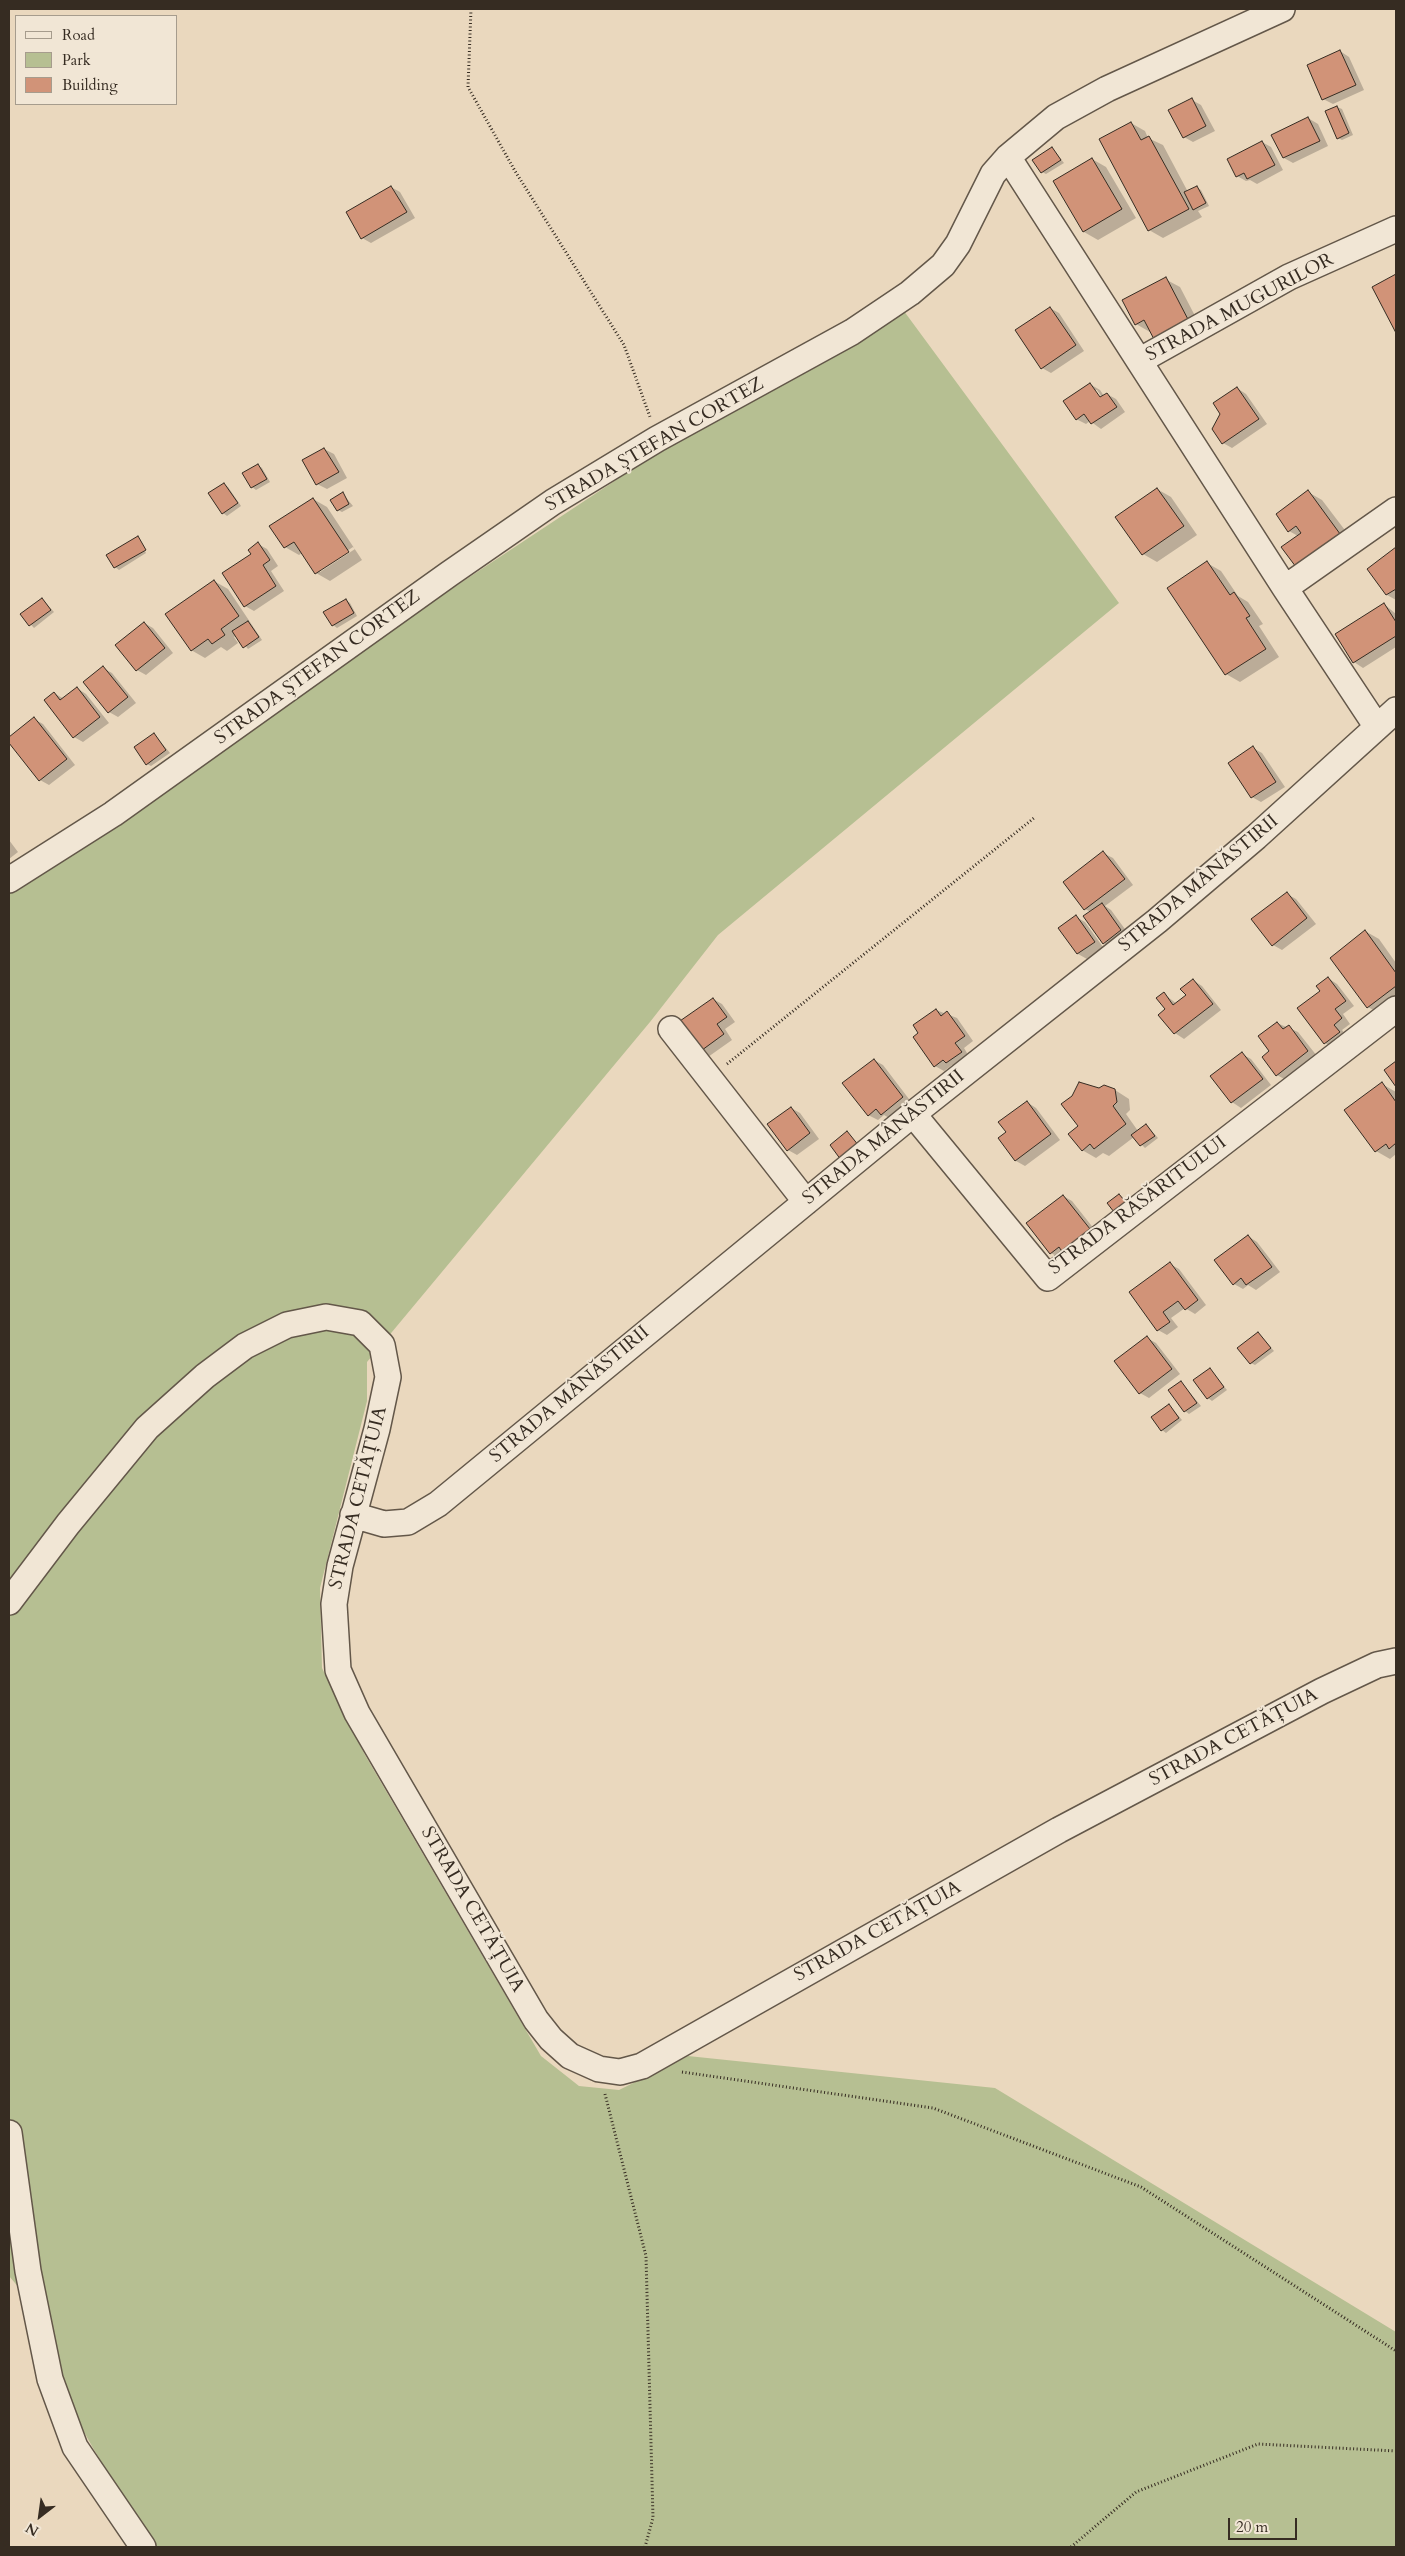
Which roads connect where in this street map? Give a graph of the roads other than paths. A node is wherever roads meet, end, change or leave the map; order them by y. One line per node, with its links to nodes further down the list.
1 (1282, 9): 2 (street, STRADA ȘTEFAN CORTEZ)
2 (1008, 157): 4 (street); 9 (street, STRADA ȘTEFAN CORTEZ)
3 (1396, 230): 4 (street, STRADA MUGURILOR)
4 (1139, 361): 6 (street)
5 (1396, 510): 6 (street)
6 (1285, 588): 8 (street)
7 (1396, 710): 8 (street, STRADA MÂNĂSTIRII)
8 (1377, 727): 12 (street, STRADA MÂNĂSTIRII)
9 (9, 880)
10 (1396, 1009): 12 (street, STRADA RĂSĂRITULUI)
11 (670, 1029): 13 (street)
12 (913, 1114): 13 (street, STRADA MÂNĂSTIRII)
13 (806, 1202): 14 (street, STRADA MÂNĂSTIRII)
14 (353, 1515): 15 (street, STRADA CETĂȚUIA); 16 (street, STRADA CETĂȚUIA)
15 (9, 1602)
16 (1396, 1661)
17 (9, 2133): 18 (street)
18 (143, 2547)

